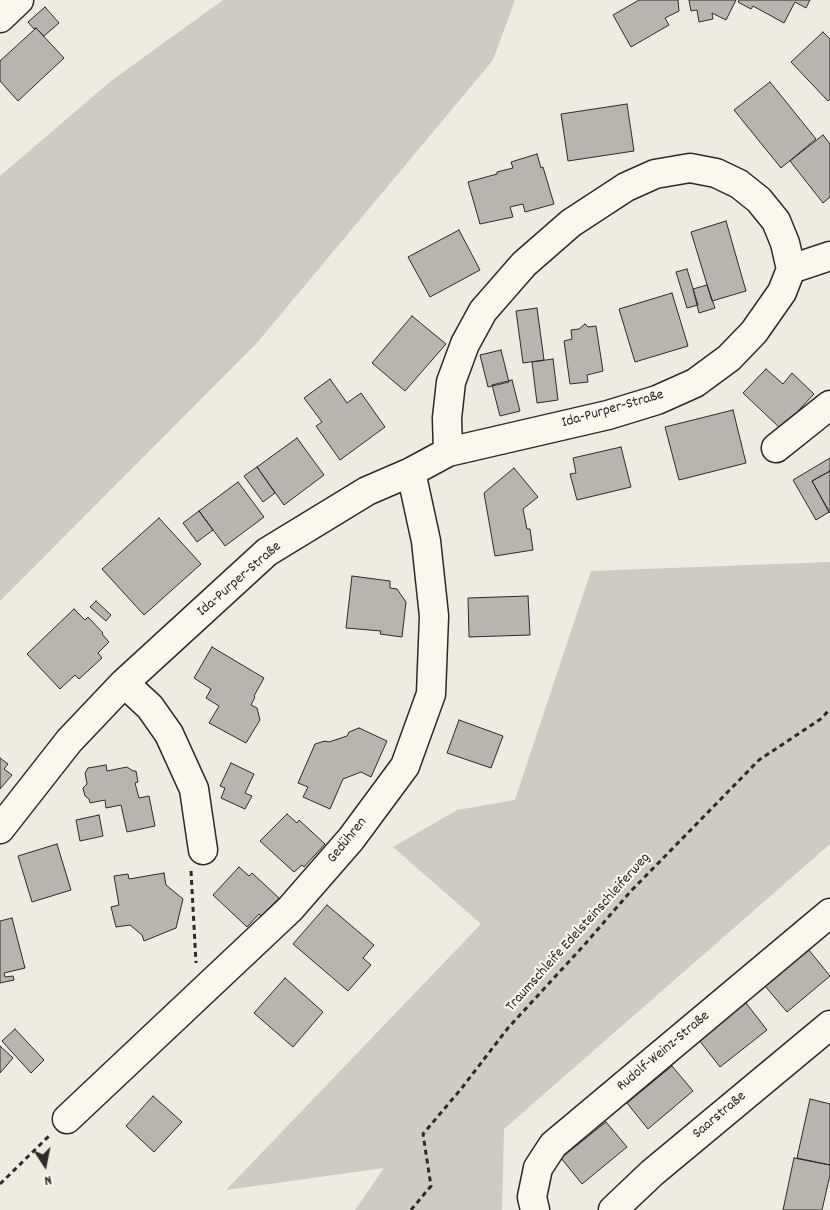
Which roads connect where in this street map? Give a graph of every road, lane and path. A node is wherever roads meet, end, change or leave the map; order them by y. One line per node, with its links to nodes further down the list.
1 (19, 0): 2 (street)
2 (0, 18)
3 (830, 256): 4 (street)
4 (791, 269): 7 (street, Ida-Purper-Straße); 7 (street)
5 (830, 405): 6 (street)
6 (776, 448)
7 (448, 452): 8 (street, Ida-Purper-Straße)
8 (410, 472): 9 (street, Ida-Purper-Straße); 14 (street, Gedühren)
9 (124, 683): 11 (street, Ida-Purper-Straße); 12 (street)
10 (830, 709): 18 (path, Traumschleife Edelsteinschleiferweg)
11 (0, 829)
12 (203, 850): 14 (path)
13 (830, 913): 19 (street, Rudolf-Weinz-Straße)
14 (197, 996): 16 (street, Gedühren)
15 (830, 1025): 20 (street, Saarstraße)
16 (67, 1119): 17 (path)
17 (0, 1184)
18 (411, 1210)
19 (535, 1210)
20 (613, 1210)

